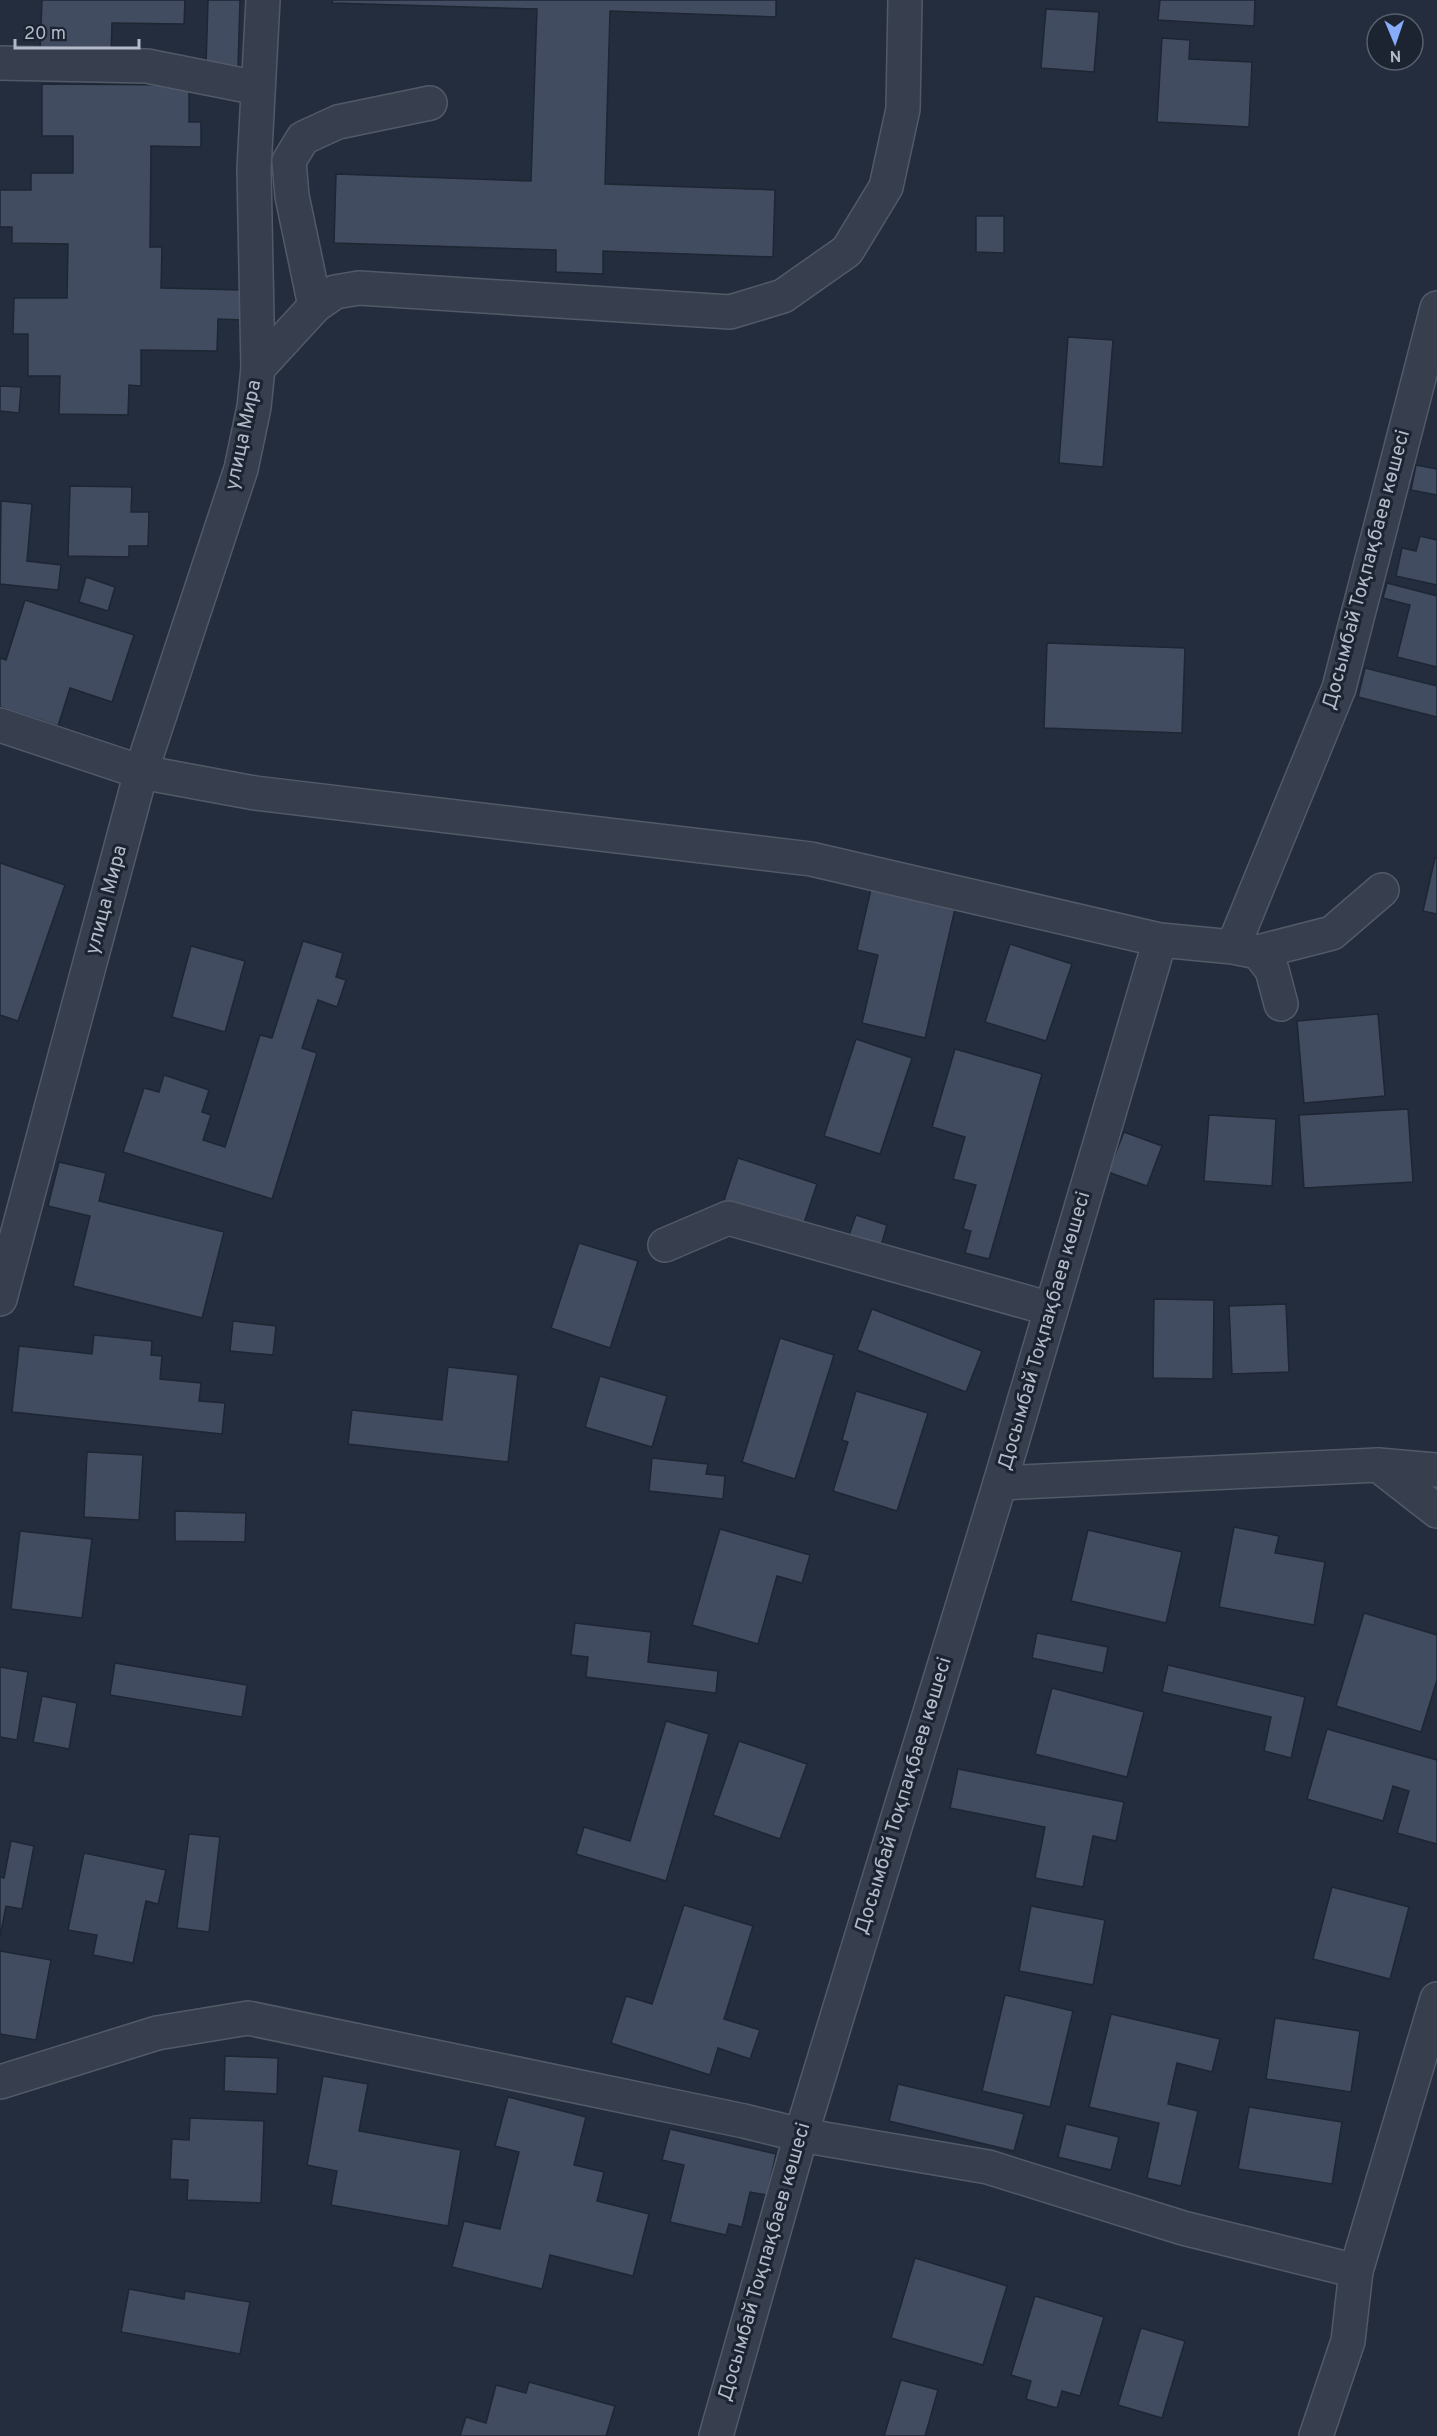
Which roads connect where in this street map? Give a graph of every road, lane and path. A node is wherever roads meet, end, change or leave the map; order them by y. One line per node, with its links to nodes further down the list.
1 (263, 0): 4 (street)
2 (905, 0): 6 (street, улица Мира)
3 (0, 63): 4 (street)
4 (258, 88): 8 (street)
5 (429, 103): 6 (street)
6 (315, 306): 8 (street, улица Мира)
7 (1437, 308): 13 (street, Досымбай Тоқпақбаев көшесі)
8 (258, 368): 10 (street, улица Мира)
9 (0, 725): 10 (street)
10 (141, 772): 12 (street); 16 (street, улица Мира)
11 (1382, 890): 13 (street)
12 (1160, 940): 13 (street); 17 (street, Досымбай Тоқпақбаев көшесі)
13 (1246, 950): 14 (street)
14 (1281, 1004)
15 (665, 1245): 17 (street)
16 (0, 1299)
17 (1051, 1309): 20 (street, Досымбай Тоқпақбаев көшесі)
18 (1378, 1465): 19 (street); 20 (street); 21 (street)
19 (1437, 1470)
20 (1000, 1483): 24 (street, Досымбай Тоқпақбаев көшесі)
21 (1437, 1511)
22 (1437, 1999): 25 (street)
23 (0, 2082): 24 (street)
24 (801, 2135): 25 (street); 26 (street, Досымбай Тоқпақбаев көшесі)
25 (1356, 2271): 27 (street)
26 (716, 2436)
27 (1316, 2436)

